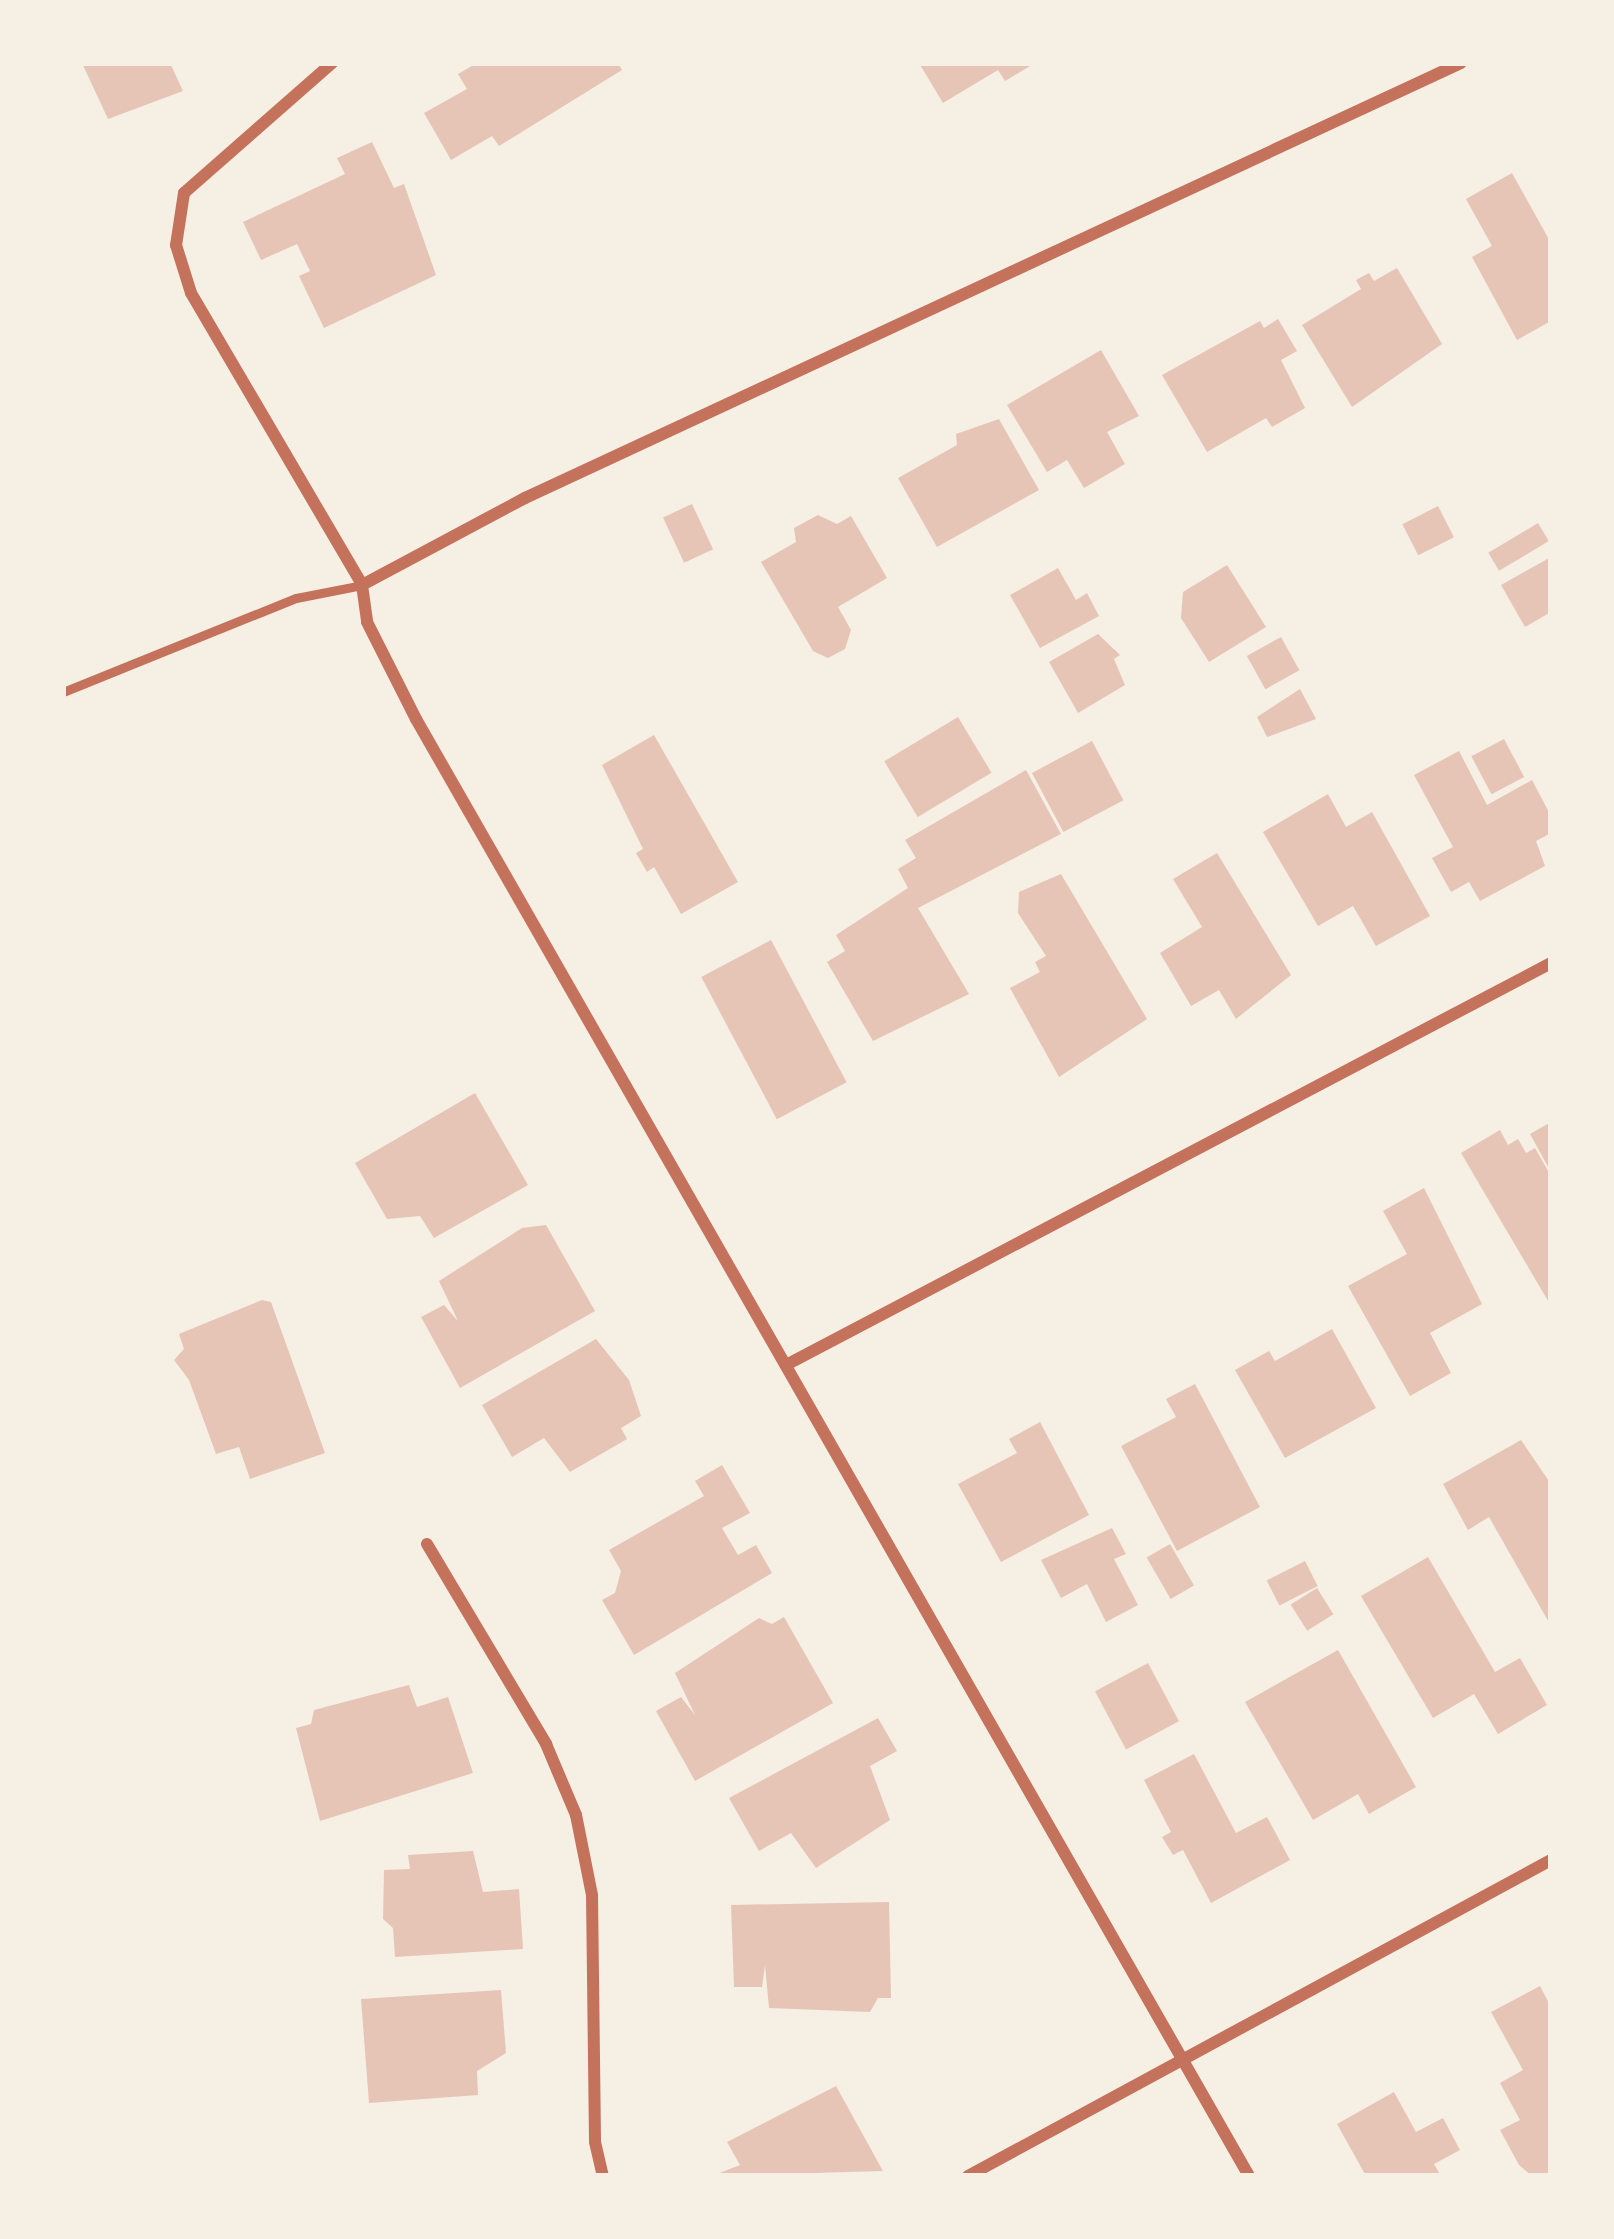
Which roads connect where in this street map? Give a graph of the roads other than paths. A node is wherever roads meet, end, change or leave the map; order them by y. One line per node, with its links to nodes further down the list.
1 (332, 63): 3 (street)
2 (1460, 63): 3 (street)
3 (362, 585): 4 (lane); 6 (street)
4 (63, 692)
5 (1551, 963): 6 (street)
6 (786, 1365): 9 (street)
7 (427, 1544): 10 (street)
8 (1551, 1860): 9 (street)
9 (1179, 2060): 11 (street); 12 (street)
10 (603, 2176)
11 (968, 2176)
12 (1249, 2176)

